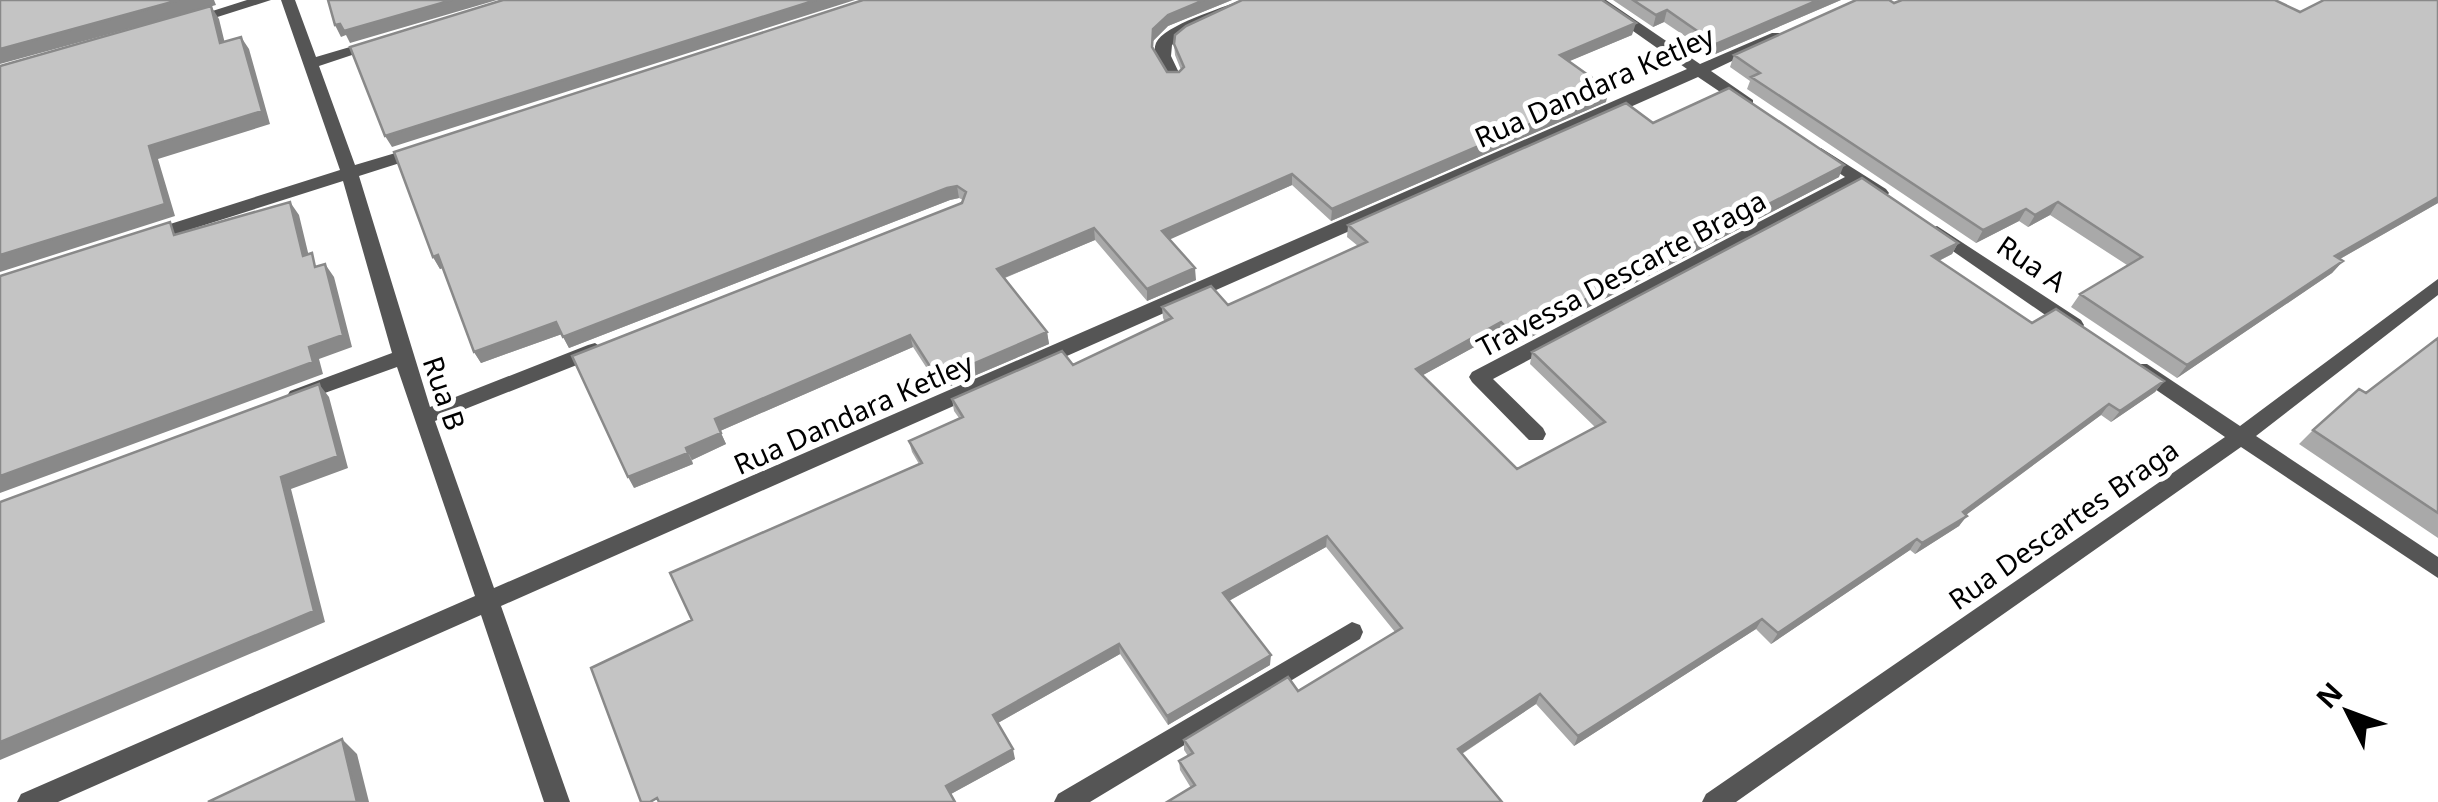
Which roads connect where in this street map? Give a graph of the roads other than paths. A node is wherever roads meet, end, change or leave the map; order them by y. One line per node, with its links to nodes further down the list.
1 (264, 0): 5 (street)
2 (288, 0): 8 (street, Rua B)
3 (1254, 0): 10 (street)
4 (1596, 0): 9 (street)
5 (170, 26)
6 (1789, 31): 9 (street, Rua Dandara Ketley)
7 (401, 37): 8 (street)
8 (312, 63): 14 (street, Rua B)
9 (1698, 70): 11 (street); 29 (street, Rua Dandara Ketley)
10 (1173, 77)
11 (1762, 113)
12 (445, 143): 14 (street)
13 (1810, 146): 15 (street)
14 (350, 174): 18 (street); 22 (street, Rua B)
15 (1857, 178): 16 (street); 26 (street, Travessa Descarte Braga)
16 (1889, 200)
17 (1921, 221): 20 (street, Rua A)
18 (129, 243)
19 (2438, 286): 27 (street, Rua Descartes Braga)
20 (2097, 340)
21 (608, 345): 25 (street)
22 (403, 357): 24 (street); 25 (street, Rua B)
23 (2128, 361): 27 (street)
24 (275, 404)
25 (425, 418): 29 (street, Rua B)
26 (1536, 434)
27 (2240, 437): 28 (street); 34 (street, Rua Descartes Braga)
28 (2438, 568)
29 (488, 604): 31 (street, Rua Dandara Ketley); 32 (street, Rua B)
30 (1352, 632): 33 (street)
31 (30, 802)
32 (557, 802)
33 (1067, 802)
34 (1715, 802)

